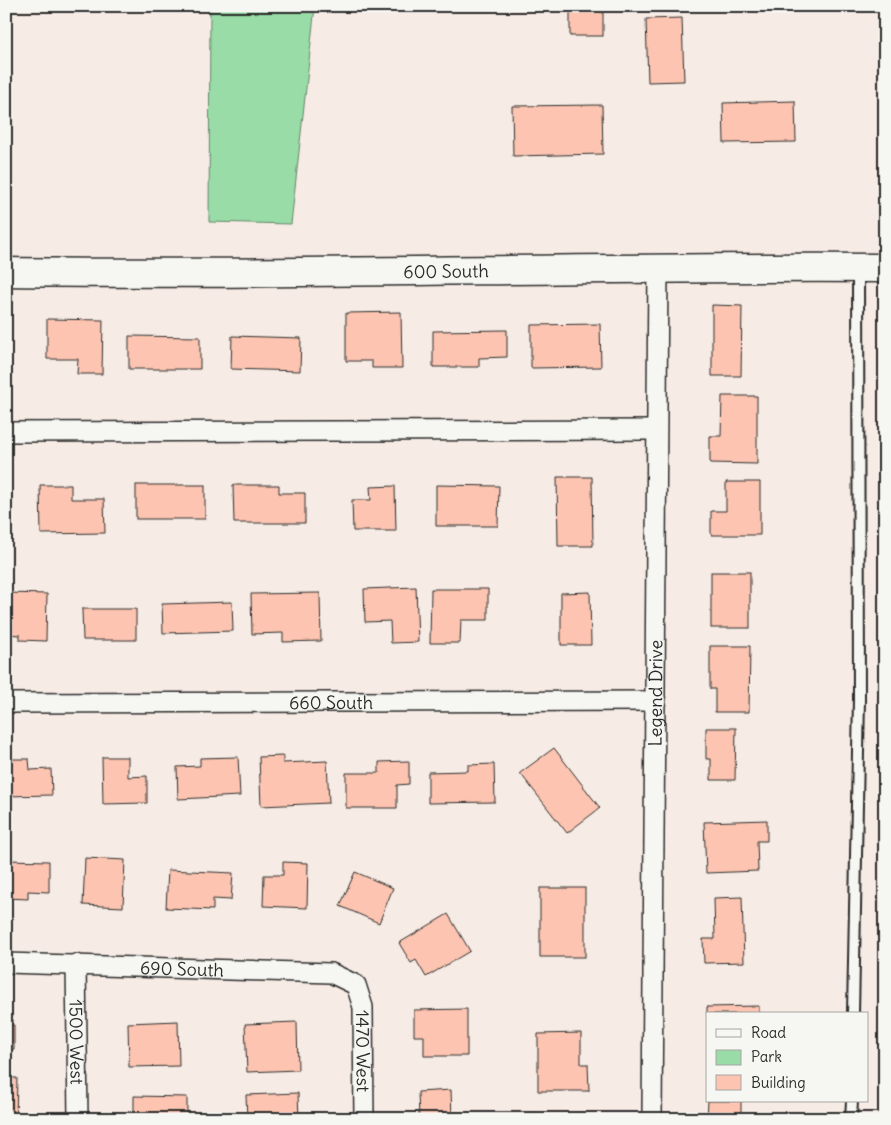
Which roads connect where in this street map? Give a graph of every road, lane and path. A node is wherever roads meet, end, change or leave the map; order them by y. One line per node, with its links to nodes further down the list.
1 (658, 266): 2 (main road, 600 South); 3 (main road, 600 South); 4 (street, Legend Drive)
2 (872, 268): 11 (lane)
3 (6, 272)
4 (655, 430): 5 (street); 6 (street, Legend Drive)
5 (6, 432)
6 (656, 701): 7 (street, 660 South); 15 (street, Legend Drive)
7 (6, 703)
8 (6, 963): 9 (street, 690 South)
9 (76, 964): 10 (street, 690 South); 13 (street, 1500 West)
10 (356, 985): 14 (street, 1470 West)
11 (853, 1012)
12 (852, 1102): 16 (lane)
13 (78, 1119)
14 (364, 1119)
15 (652, 1119)
16 (852, 1119)

